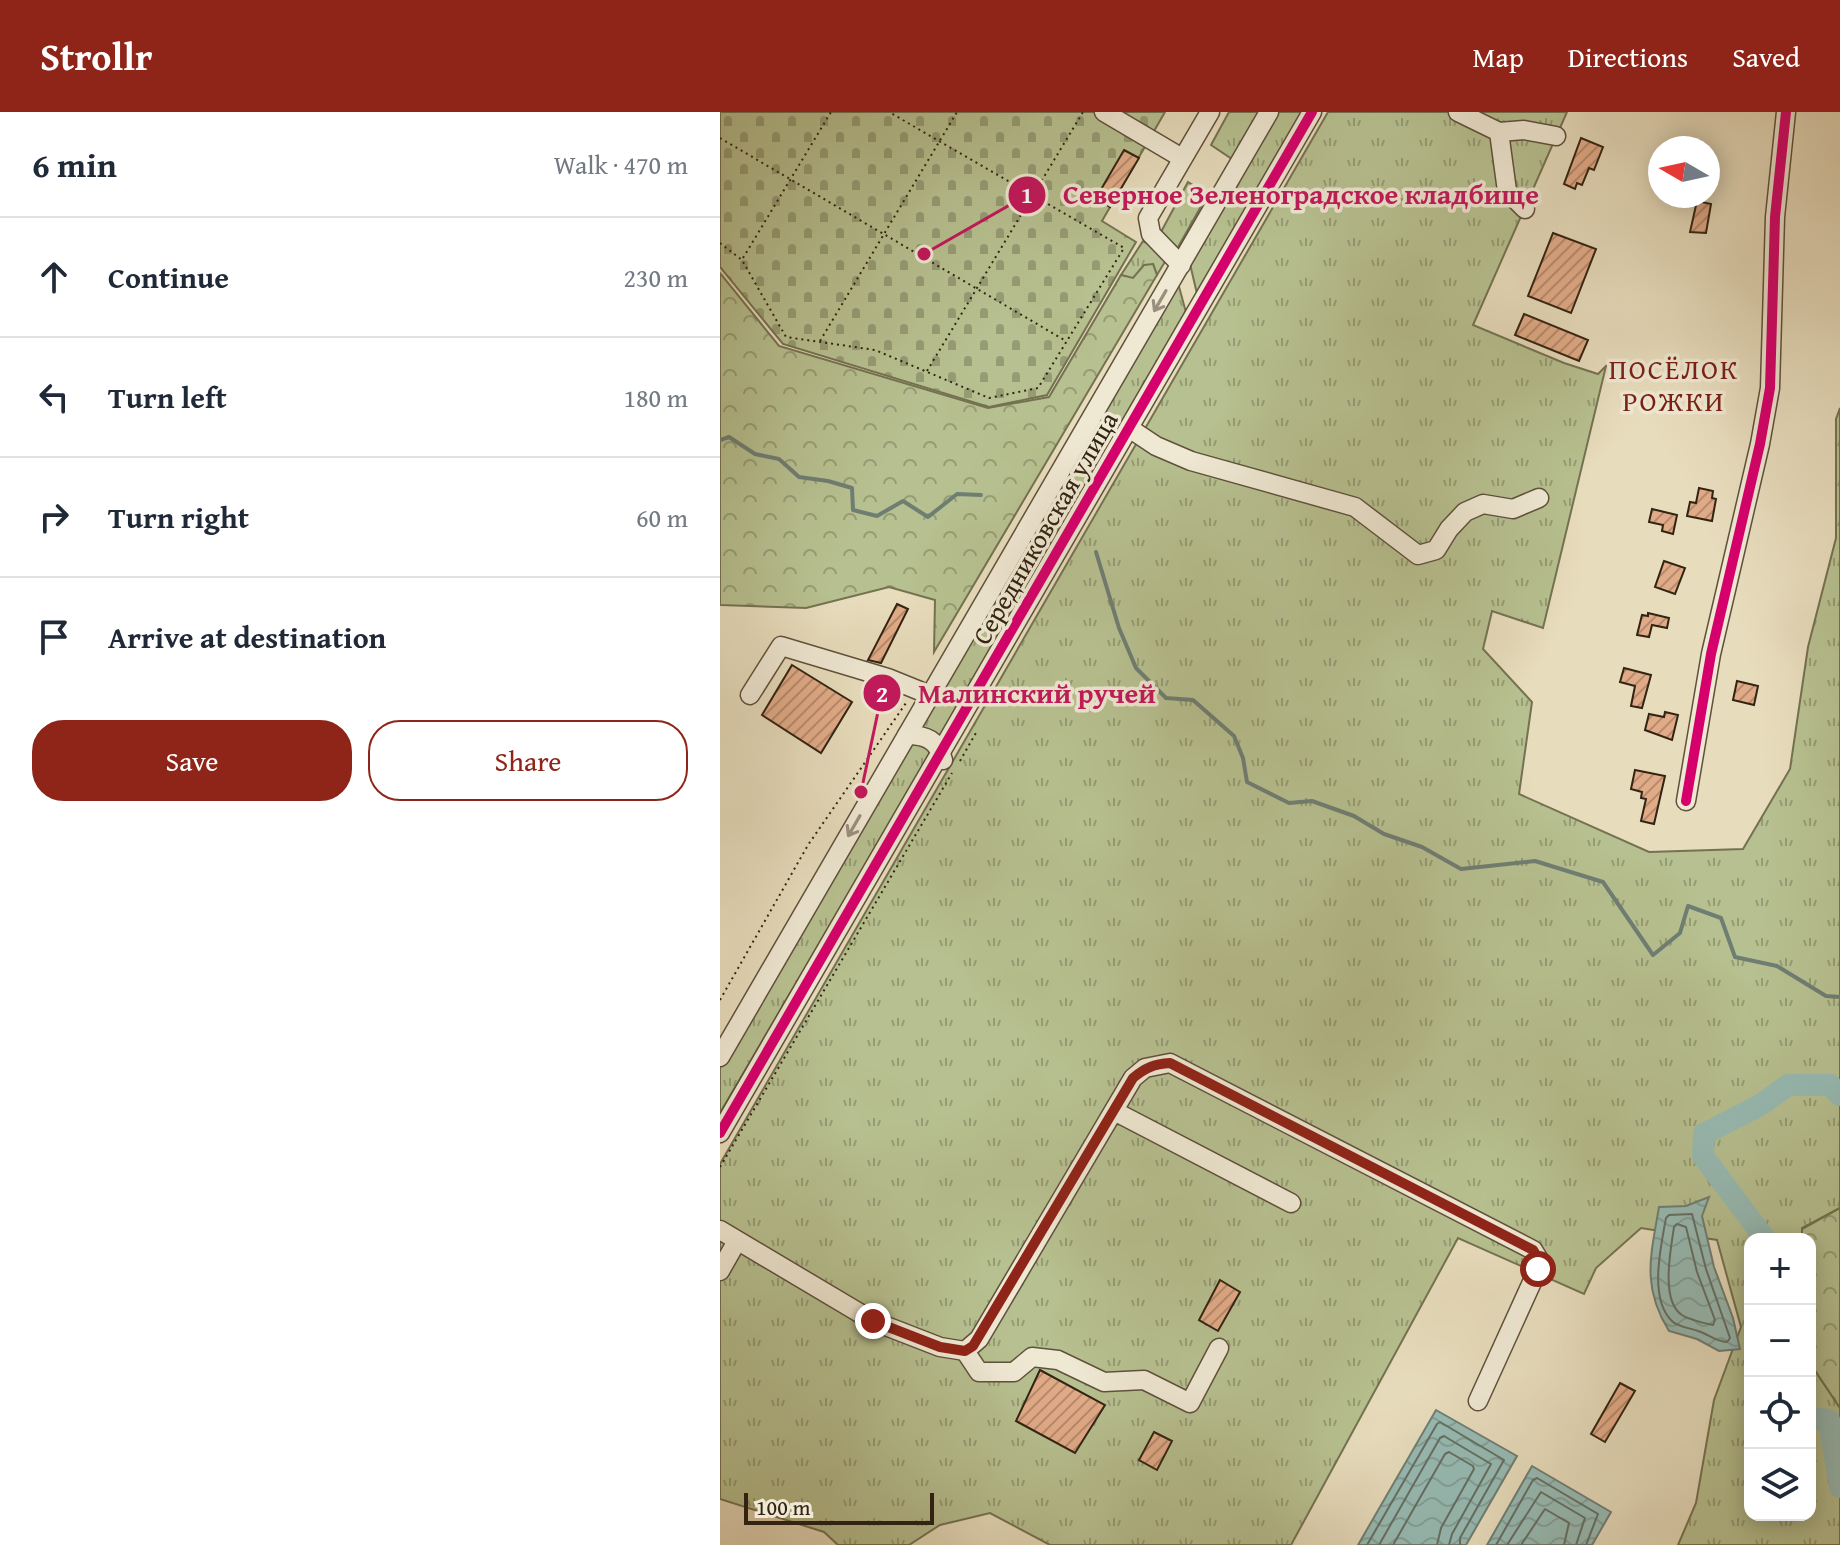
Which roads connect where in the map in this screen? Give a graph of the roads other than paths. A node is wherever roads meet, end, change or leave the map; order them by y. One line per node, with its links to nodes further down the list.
1 (1104, 112): 9 (street)
2 (1210, 112): 9 (street)
3 (1269, 112): 11 (street, Середниковская улица)
4 (1312, 112): 12 (street, Середниковская улица)
5 (1458, 112): 7 (street)
6 (1786, 112): 18 (street)
7 (1499, 132): 8 (street); 10 (street)
8 (1556, 136)
9 (1182, 158): 11 (street)
10 (1525, 209)
11 (1181, 265): 15 (street, Середниковская улица, one-way to 15)
12 (1129, 428): 13 (street); 17 (street, Середниковская улица)
13 (1539, 498)
14 (750, 695): 15 (street)
15 (930, 695): 16 (street, Середниковская улица)
16 (907, 735): 17 (street); 19 (street, Середниковская улица, one-way to 19)
17 (941, 752): 21 (street, Середниковская улица)
18 (1686, 801)
19 (720, 1057)
20 (1114, 1111): 22 (street); 27 (street); 28 (street)
21 (720, 1133)
22 (1291, 1203)
23 (720, 1230): 24 (street)
24 (737, 1241): 25 (street); 27 (street)
25 (720, 1271)
26 (1219, 1348): 27 (street)
27 (965, 1351)
28 (1478, 1401)

